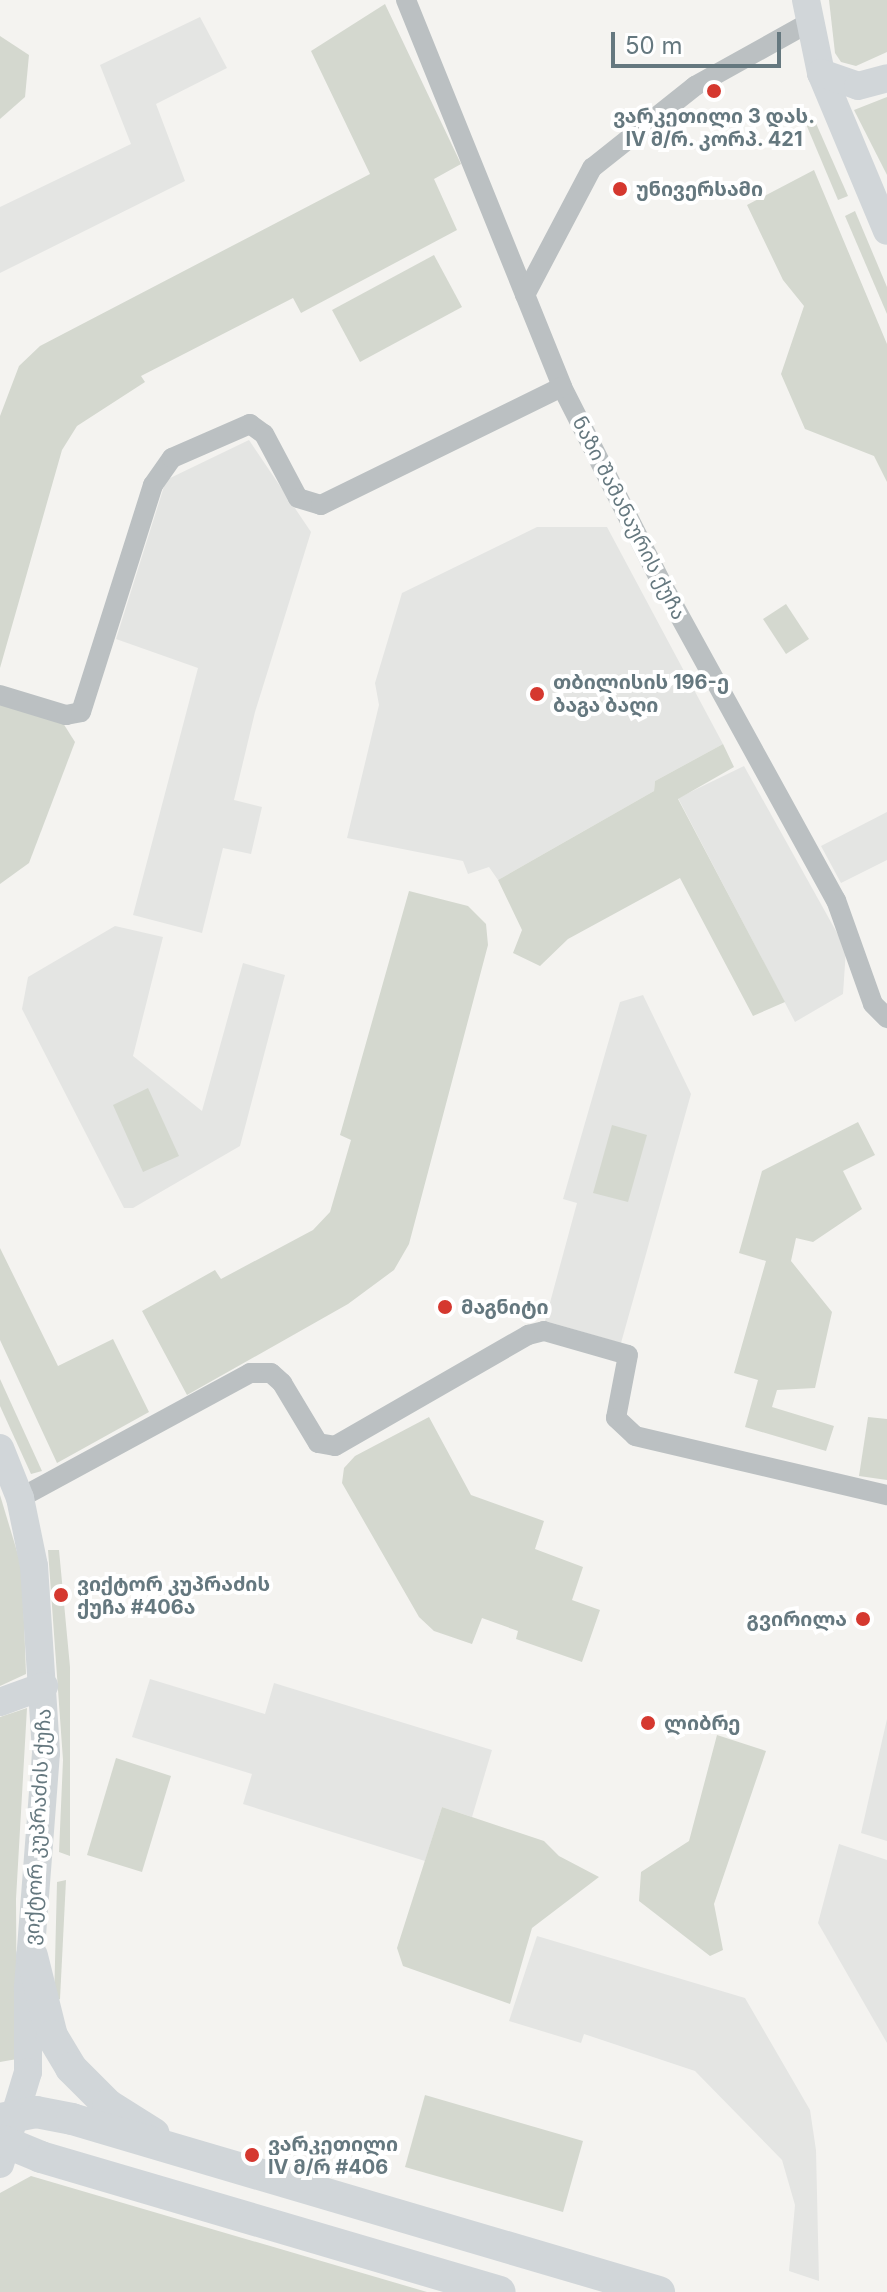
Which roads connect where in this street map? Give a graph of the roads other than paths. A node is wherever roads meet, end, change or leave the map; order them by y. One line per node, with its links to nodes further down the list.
1 (406, 0): 6 (street, ნაზი შამანაურის ქუჩა)
2 (807, 12): 3 (main road); 6 (street)
3 (821, 73): 4 (main road); 5 (main road)
4 (887, 78)
5 (887, 231)
6 (525, 295): 7 (street, ნაზი შამანაურის ქუჩა)
7 (562, 387): 8 (street); 9 (street, ნაზი შამანაურის ქუჩა)
8 (0, 695)
9 (887, 1018)
10 (0, 1448): 12 (main road, ვიქტორ კუპრაძის ქუჩა)
11 (887, 1495): 12 (street)
12 (20, 1498): 13 (main road, ვიქტორ კუპრაძის ქუჩა)
13 (44, 1686): 14 (main road); 15 (main road, ვიქტორ კუპრაძის ქუჩა)
14 (0, 1702)
15 (32, 1956): 16 (main road, ვიქტორ კუპრაძის ქუჩა); 17 (main road)
16 (5, 2136): 17 (main road); 18 (main road)
17 (194, 2158): 19 (main road)
18 (500, 2292)
19 (659, 2292)

